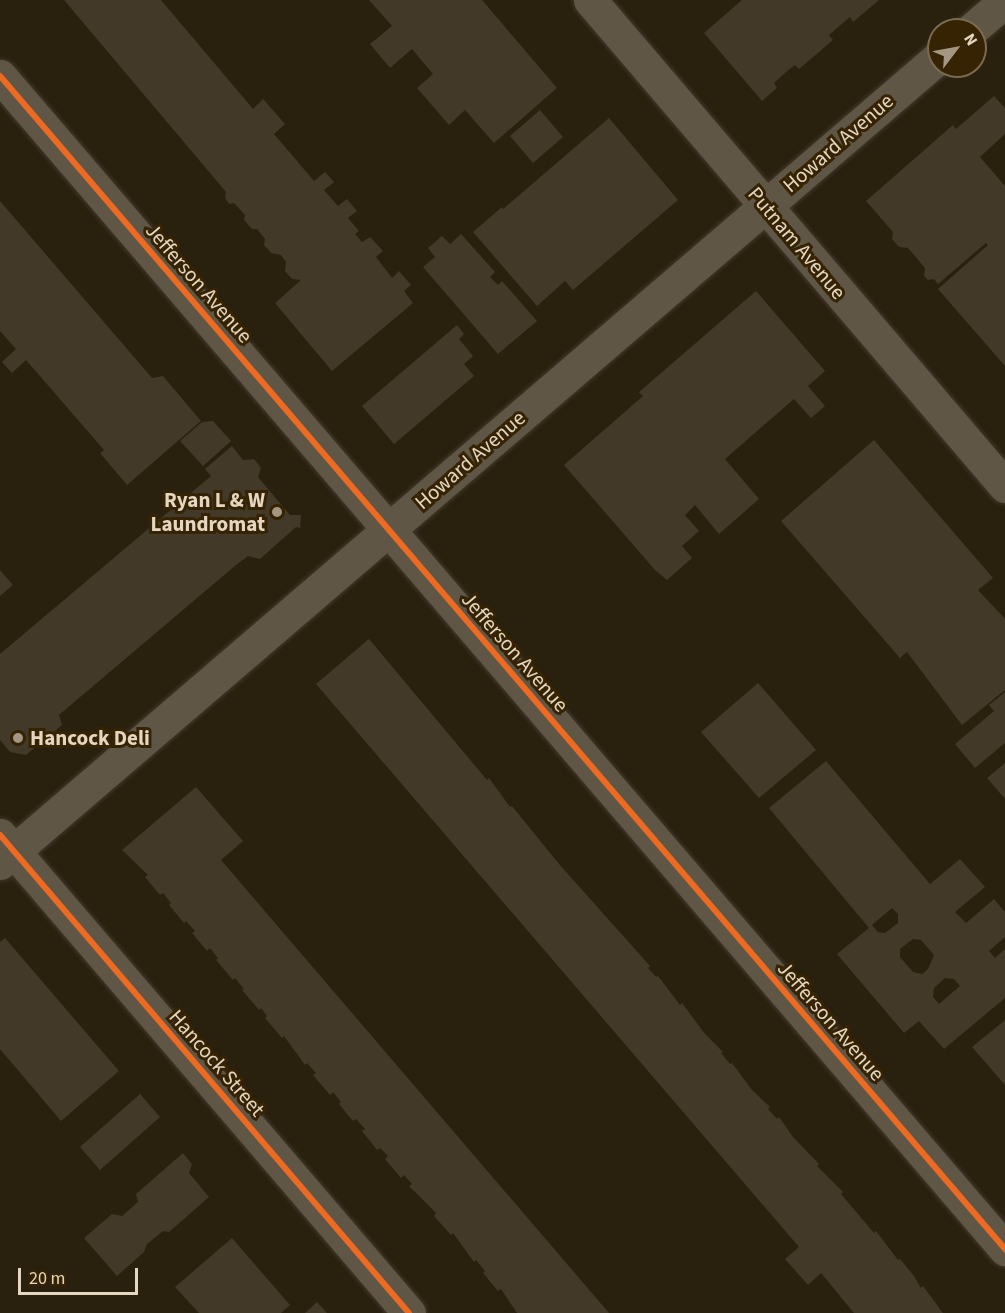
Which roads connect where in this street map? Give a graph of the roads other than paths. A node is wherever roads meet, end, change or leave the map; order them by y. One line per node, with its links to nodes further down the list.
1 (590, 0): 6 (street, Putnam Avenue)
2 (1005, 0): 3 (street)
3 (985, 18)
4 (927, 67): 6 (street, Howard Avenue)
5 (0, 76): 8 (street, Jefferson Avenue)
6 (765, 205): 7 (street, Putnam Avenue); 8 (street, Howard Avenue)
7 (1005, 486)
8 (389, 530): 9 (street, Howard Avenue); 10 (street, Jefferson Avenue)
9 (4, 850): 11 (street, Hancock Street)
10 (1005, 1249)
11 (409, 1313)

